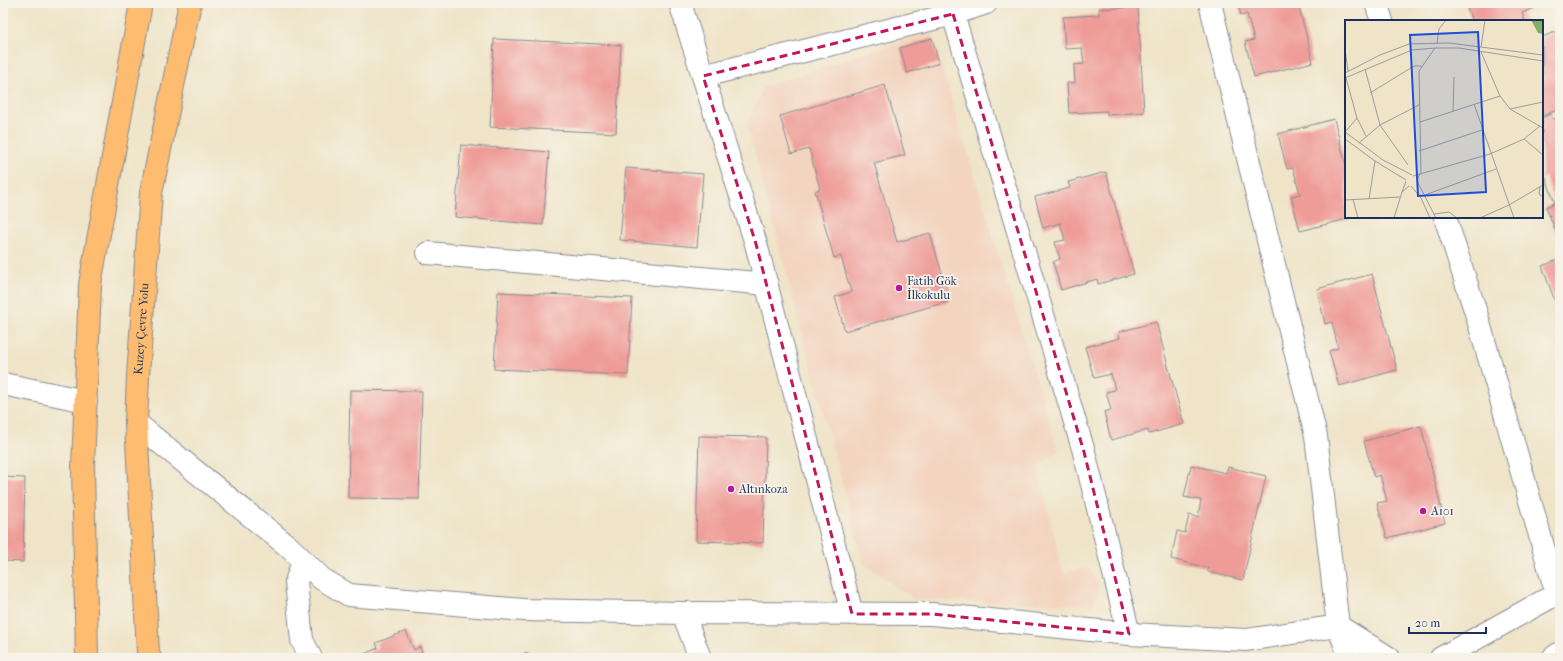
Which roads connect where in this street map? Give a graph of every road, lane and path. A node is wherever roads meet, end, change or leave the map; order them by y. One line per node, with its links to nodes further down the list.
1 (141, 3): 14 (main road)
2 (190, 3): 15 (main road, Kuzey Çevre Yolu)
3 (680, 3): 9 (street)
4 (986, 3): 7 (street)
5 (1210, 3): 20 (street)
6 (1376, 3): 8 (street)
7 (953, 14): 9 (street); 21 (street)
8 (1382, 20)
9 (703, 76): 12 (street)
10 (1445, 218): 17 (street)
11 (428, 253): 12 (street)
12 (767, 284): 19 (street)
13 (3, 384): 14 (street)
14 (86, 401): 23 (main road)
15 (136, 423): 16 (street); 24 (main road, Kuzey Çevre Yolu)
16 (303, 561): 18 (street); 25 (street)
17 (1558, 594): 29 (street)
18 (683, 613): 19 (street); 26 (street)
19 (852, 614): 21 (street)
20 (1338, 626): 21 (street); 27 (street); 28 (street)
21 (1129, 634)
22 (1560, 653): 30 (street)
23 (87, 658)
24 (150, 658)
25 (311, 658)
26 (700, 658)
27 (1350, 658)
28 (1389, 658)
29 (1442, 658)
30 (1553, 658)

